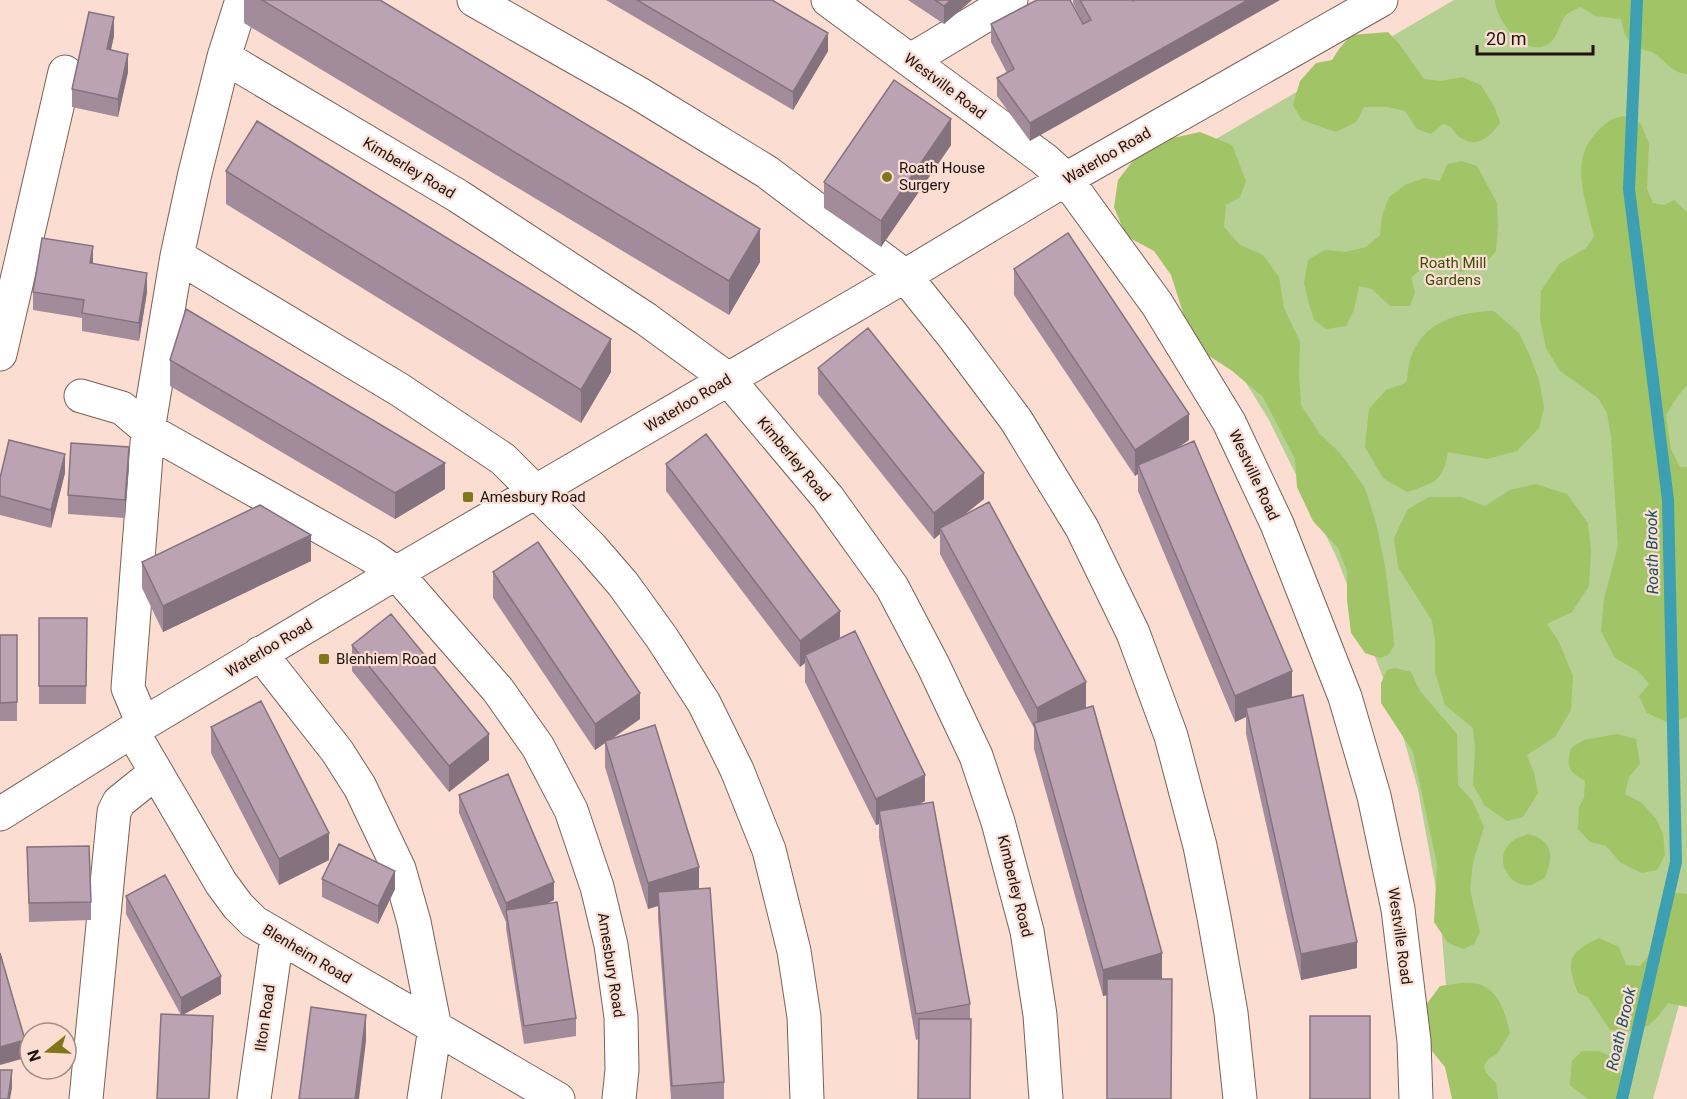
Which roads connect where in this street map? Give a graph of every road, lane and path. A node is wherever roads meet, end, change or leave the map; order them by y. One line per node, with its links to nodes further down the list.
1 (242, 0): 6 (street, Blenheim Road)
2 (474, 0): 11 (street)
3 (828, 0): 7 (street, Westville Road)
4 (1011, 0): 7 (street)
5 (1382, 0): 9 (street, Waterloo Road)
6 (224, 57): 10 (street, Blenheim Road); 13 (street, Kimberley Road)
7 (911, 60): 9 (street, Westville Road)
8 (65, 72): 12 (street)
9 (1066, 179): 11 (street, Waterloo Road); 32 (street, Westville Road)
10 (177, 256): 15 (street, Blenheim Road); 16 (street)
11 (905, 276): 13 (street, Waterloo Road); 31 (street)
12 (0, 354)
13 (728, 379): 16 (street, Waterloo Road); 30 (street, Kimberley Road)
14 (81, 396): 15 (street, Amesbury Road)
15 (148, 430): 17 (street, Amesbury Road); 19 (street, Blenheim Road)
16 (537, 492): 17 (street, Waterloo Road); 29 (street)
17 (396, 573): 18 (street, Waterloo Road); 28 (street, Amesbury Road)
18 (260, 653): 19 (street, Waterloo Road); 23 (street)
19 (137, 727): 20 (street, Blenheim Road); 21 (street, Waterloo Road)
20 (155, 773): 22 (street, Blenheim Road); 24 (street)
21 (0, 814)
22 (277, 937): 23 (street, Blenheim Road); 25 (street, Ilton Road)
23 (435, 1028): 26 (street); 27 (street, Blenheim Road)
24 (86, 1099)
25 (254, 1099)
26 (424, 1099)
27 (558, 1099)
28 (620, 1099)
29 (807, 1099)
30 (1046, 1099)
31 (1240, 1099)
32 (1416, 1099)

